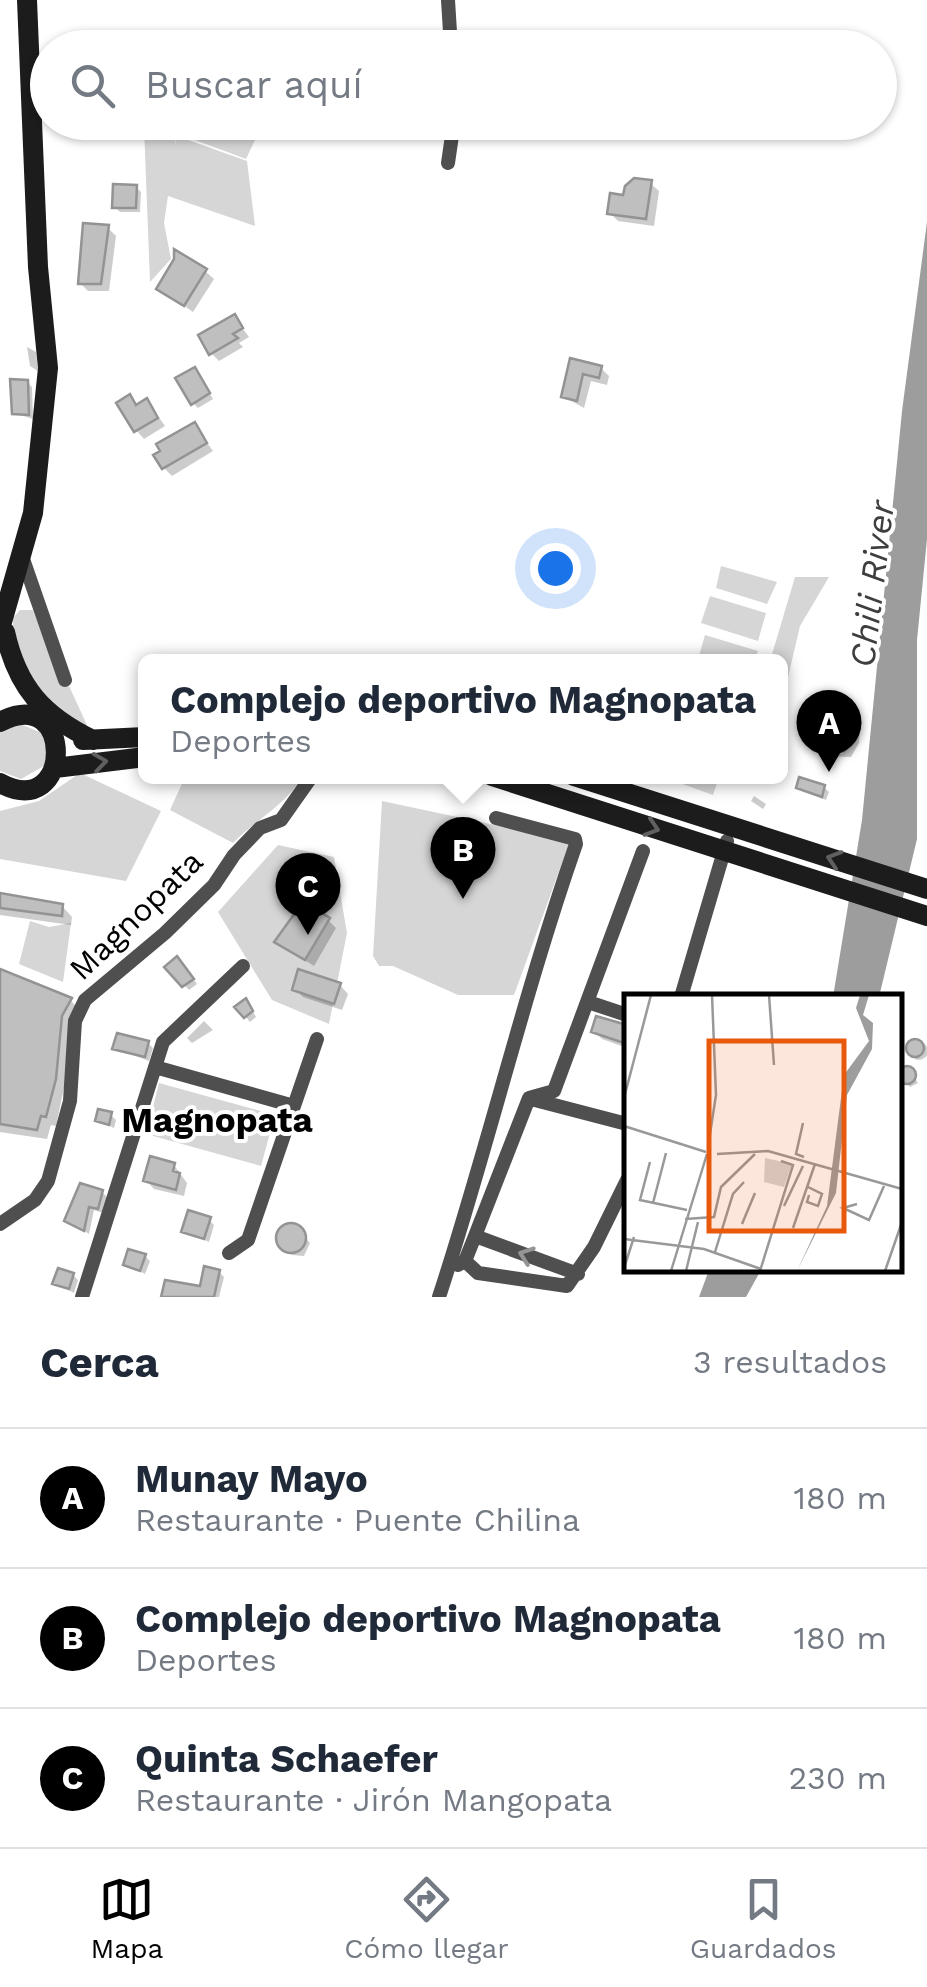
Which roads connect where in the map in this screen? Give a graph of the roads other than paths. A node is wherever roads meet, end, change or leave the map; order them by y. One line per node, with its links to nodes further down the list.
1 (27, 0): 4 (main road)
2 (448, 0): 3 (street)
3 (450, 30)
4 (30, 73)
5 (33, 140): 8 (main road)
6 (451, 140): 7 (street)
7 (448, 162)
8 (23, 559): 9 (street); 10 (main road)
9 (38, 602): 10 (street); 11 (street)
10 (5, 618): 12 (main road); 16 (main road)
11 (65, 680)
12 (28, 716): 13 (main road); 15 (main road)
13 (0, 722)
14 (138, 737): 16 (main road)
15 (56, 739): 16 (main road); 18 (main road)
16 (93, 740)
17 (138, 758): 18 (main road, one-way to 17)
18 (54, 768): 23 (main road)
19 (0, 783): 23 (main road)
20 (307, 784): 40 (street, Magnopata)
21 (517, 784): 29 (main road, one-way to 29, bridge)
22 (599, 784): 28 (main road, one-way to 22)
23 (32, 788): 24 (main road)
24 (0, 800)
25 (496, 818): 44 (street)
26 (727, 841): 31 (street)
27 (643, 851): 32 (street)
28 (927, 888)
29 (927, 916)
30 (243, 966): 35 (street)
31 (682, 994)
32 (588, 1002): 33 (street); 36 (street)
33 (624, 1014)
34 (317, 1039): 37 (street)
35 (155, 1067): 37 (street); 46 (street)
36 (528, 1098): 38 (street); 41 (street)
37 (294, 1106): 42 (street)
38 (624, 1123)
39 (624, 1186): 45 (street)
40 (0, 1224)
41 (474, 1236): 43 (street); 45 (street, one-way to 41)
42 (229, 1253)
43 (465, 1261): 44 (street); 45 (street)
44 (448, 1270): 47 (street)
45 (578, 1274)
46 (82, 1297)
47 (440, 1297)

